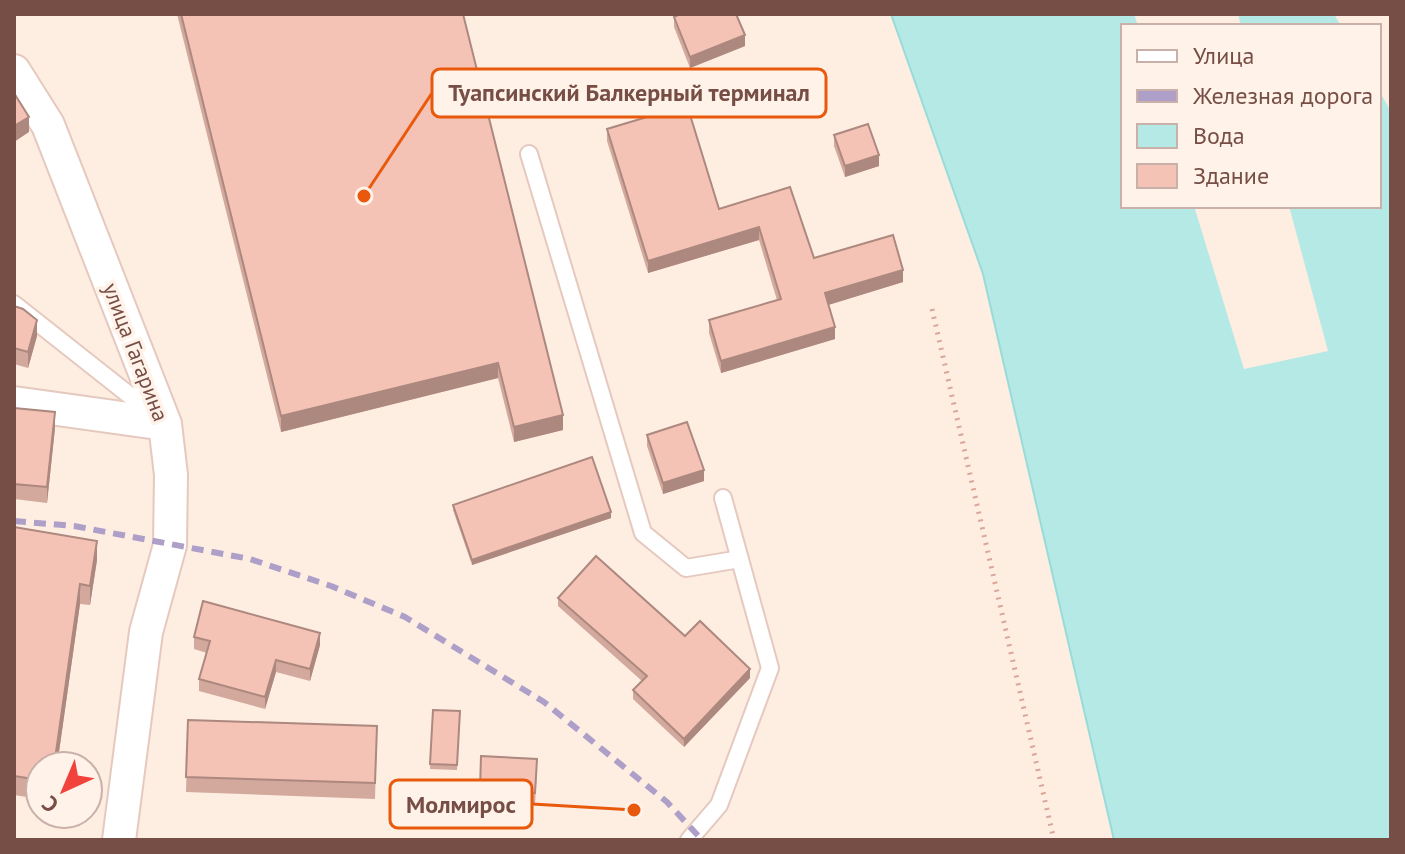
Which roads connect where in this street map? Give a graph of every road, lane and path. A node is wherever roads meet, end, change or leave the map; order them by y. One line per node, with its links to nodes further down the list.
1 (14, 71): 6 (street, улица Гагарина)
2 (529, 154): 8 (lane)
3 (14, 304): 6 (lane)
4 (932, 309): 11 (path)
5 (14, 403): 6 (street)
6 (165, 424): 9 (street, улица Гагарина)
7 (723, 498): 8 (lane)
8 (740, 559): 10 (lane)
9 (119, 840)
10 (689, 840)
11 (1054, 840)

